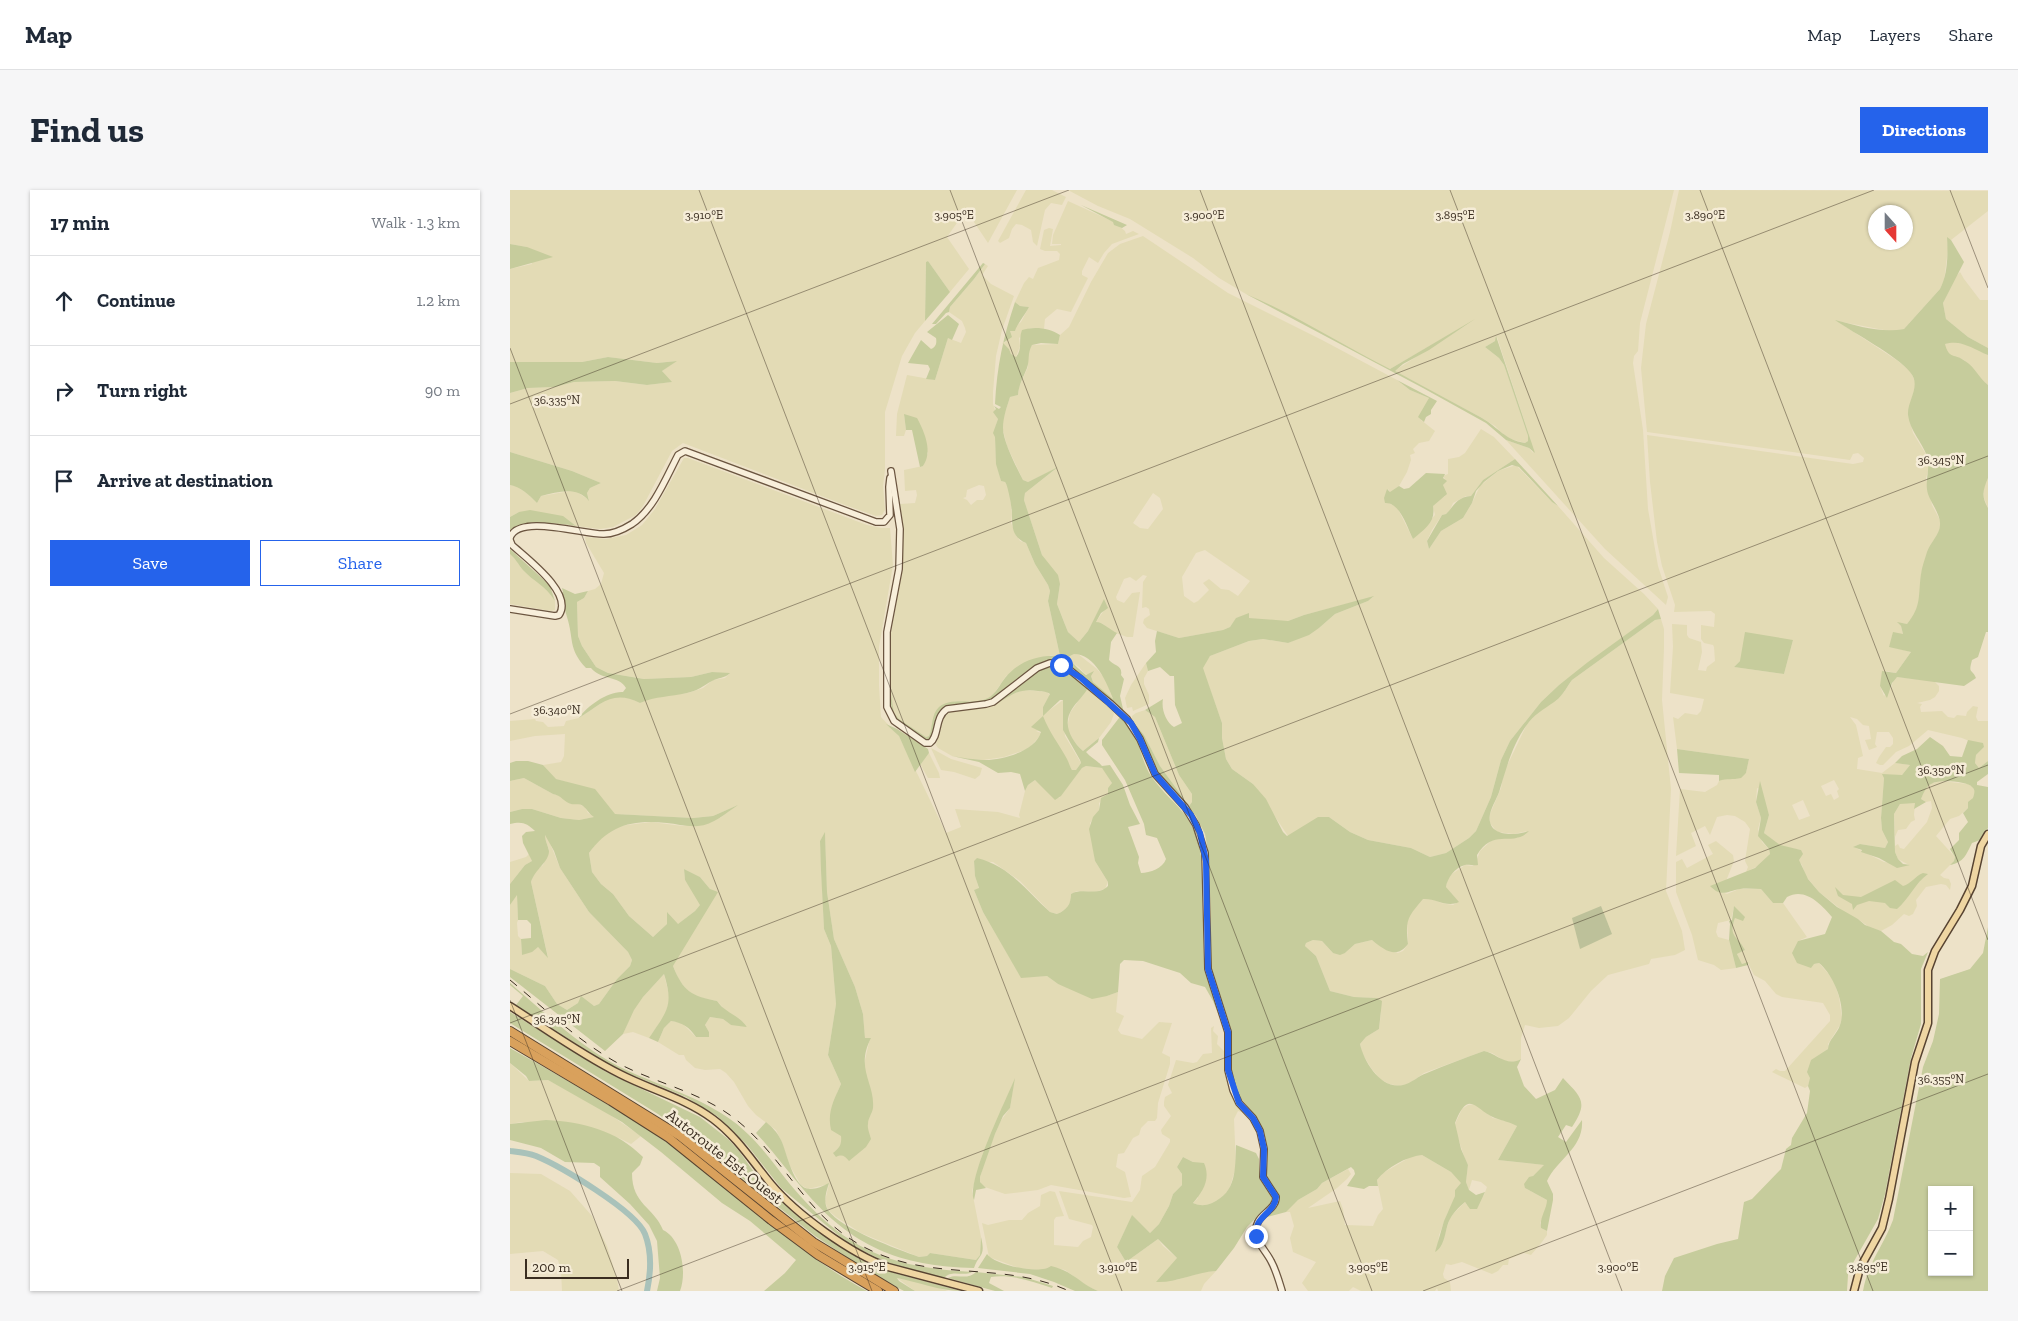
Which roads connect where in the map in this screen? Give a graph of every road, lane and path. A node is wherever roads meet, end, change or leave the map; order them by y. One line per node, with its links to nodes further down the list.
1 (510, 539): 2 (street); 10 (street)
2 (510, 609)
3 (1988, 834): 11 (main road)
4 (510, 1006): 9 (main road)
5 (510, 1031): 8 (highway, Autoroute Est-Ouest)
6 (510, 1041): 7 (highway, Autoroute Est-Ouest)
7 (878, 1291)
8 (894, 1291)
9 (979, 1291)
10 (1282, 1291)
11 (1854, 1291)

